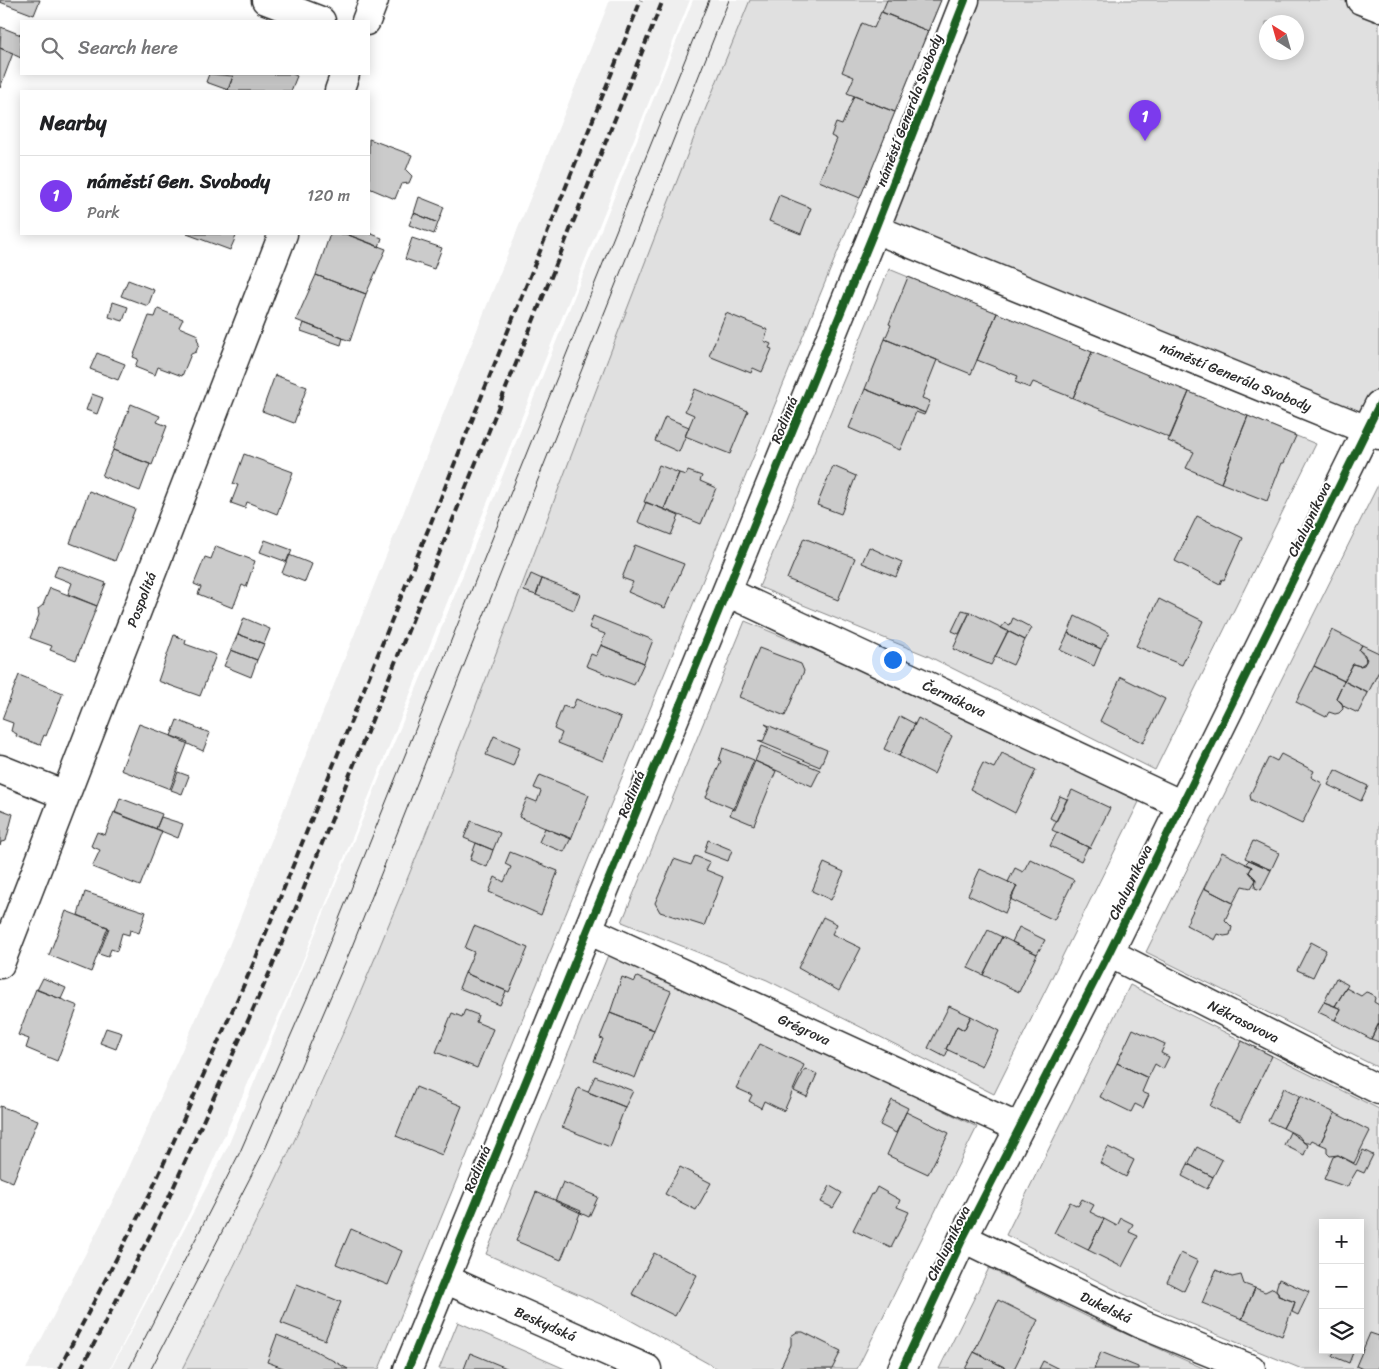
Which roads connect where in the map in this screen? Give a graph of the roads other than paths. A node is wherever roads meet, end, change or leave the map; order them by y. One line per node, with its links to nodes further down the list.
1 (266, 0): 6 (street)
2 (374, 0): 7 (street)
3 (965, 0): 10 (street, náměstí Generála Svobody)
4 (1361, 0): 5 (street)
5 (1379, 7)
6 (318, 20)
7 (366, 20)
8 (345, 75): 9 (street)
9 (338, 90)
10 (876, 229): 13 (street, náměstí Generála Svobody); 14 (street, Rodinná)
11 (283, 235): 16 (street, Pospolitá)
12 (1379, 404): 13 (street, Chalupníkova)
13 (1373, 432): 17 (street, Chalupníkova)
14 (727, 592): 17 (street, Čermákova); 18 (street, Rodinná)
15 (0, 769): 16 (street)
16 (65, 795): 20 (street, Pospolitá)
17 (1182, 805): 19 (street, Chalupníkova)
18 (588, 930): 22 (street, Grégrova); 24 (street, Rodinná)
19 (1109, 953): 21 (street, Někrasovova); 22 (street, Chalupníkova)
20 (0, 964)
21 (1379, 1090)
22 (1019, 1128): 23 (street, Chalupníkova)
23 (964, 1238): 27 (street, Chalupníkova); 28 (street, Dukelská)
24 (445, 1280): 25 (street, Rodinná); 26 (street, Beskydská)
25 (408, 1369)
26 (647, 1369)
27 (902, 1369)
28 (1251, 1369)

